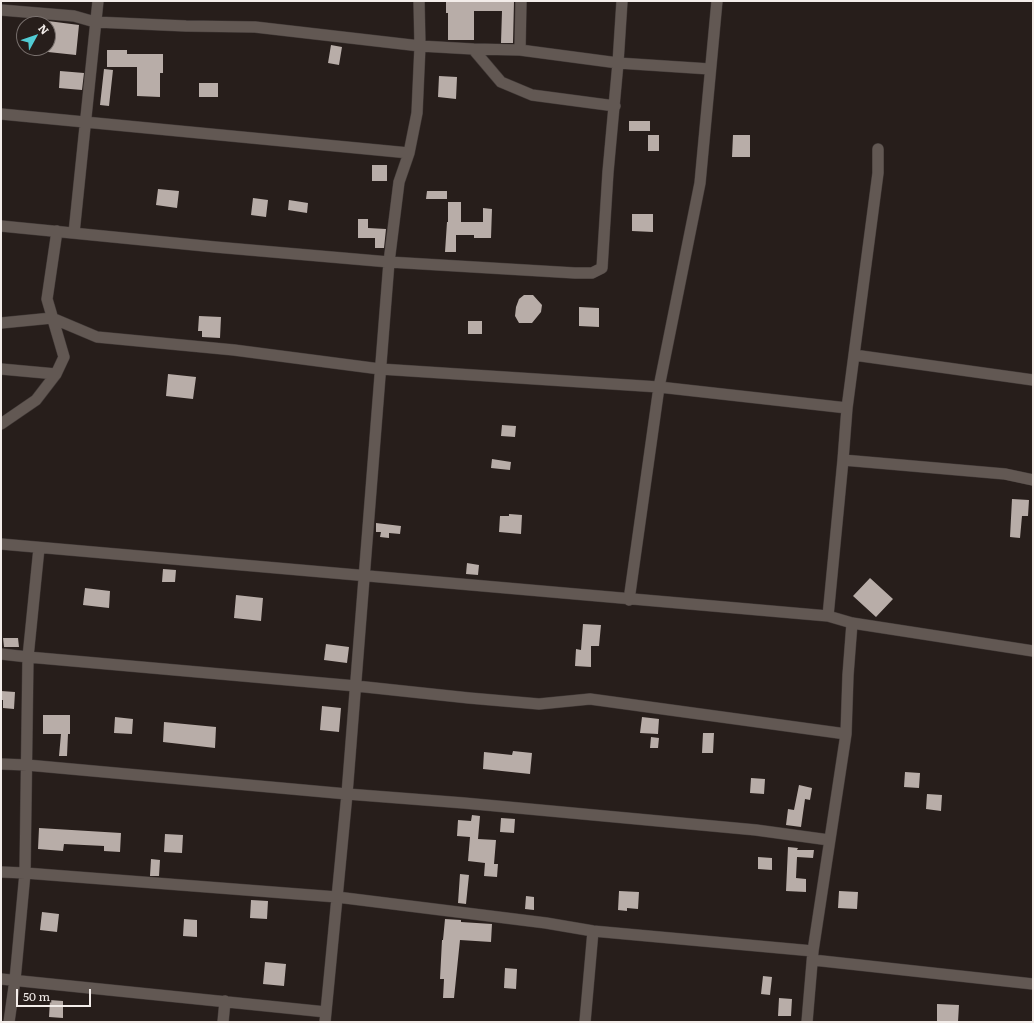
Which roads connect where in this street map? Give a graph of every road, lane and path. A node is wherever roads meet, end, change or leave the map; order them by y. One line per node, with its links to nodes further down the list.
1 (98, 1): 7 (street)
2 (419, 1): 8 (street)
3 (520, 1): 10 (street)
4 (622, 1): 11 (street)
5 (717, 1): 12 (street)
6 (1, 10): 7 (street)
7 (95, 22): 8 (street); 15 (street)
8 (420, 46): 9 (street); 17 (street)
9 (473, 49): 10 (street); 13 (street)
10 (520, 50): 11 (street)
11 (618, 63): 12 (street); 13 (street)
12 (710, 69): 29 (street)
13 (615, 106): 21 (street)
14 (1, 114): 15 (street)
15 (84, 121): 17 (street); 20 (street)
16 (878, 148): 24 (street)
17 (409, 154): 21 (street)
18 (1, 226): 19 (street)
19 (57, 231): 20 (street); 22 (street)
20 (74, 232): 21 (street)
21 (389, 262): 26 (street)
22 (52, 318): 23 (street); 26 (street); 27 (street)
23 (1, 323)
24 (854, 355): 28 (street); 30 (street)
25 (1, 369): 27 (street)
26 (380, 369): 29 (street); 36 (street)
27 (56, 374): 31 (street)
28 (1033, 380)
29 (659, 387): 30 (street); 37 (street)
30 (847, 408): 32 (street)
31 (1, 424)
32 (843, 460): 33 (street); 38 (street)
33 (1033, 480)
34 (1, 544): 35 (street)
35 (39, 548): 36 (street); 42 (street)
36 (364, 575): 37 (street); 43 (street)
37 (629, 600): 38 (street)
38 (828, 616): 39 (street)
39 (852, 623): 40 (street); 44 (street)
40 (1033, 651)
41 (1, 654): 42 (street)
42 (28, 657): 43 (street); 46 (street)
43 (356, 686): 44 (street); 47 (street)
44 (846, 734): 48 (street)
45 (1, 764): 46 (street)
46 (27, 765): 47 (street); 50 (street)
47 (347, 794): 48 (street); 51 (street)
48 (829, 840): 53 (street)
49 (1, 872): 50 (street)
50 (26, 873): 51 (street); 55 (street)
51 (337, 897): 52 (street); 58 (street)
52 (593, 931): 53 (street); 61 (street)
53 (813, 956): 56 (street); 62 (street)
54 (1, 979): 55 (street)
55 (15, 980): 57 (street); 59 (street)
56 (1033, 984)
57 (226, 1001): 58 (street); 60 (street)
58 (326, 1017)
59 (9, 1022)
60 (223, 1022)
61 (585, 1022)
62 (808, 1022)

